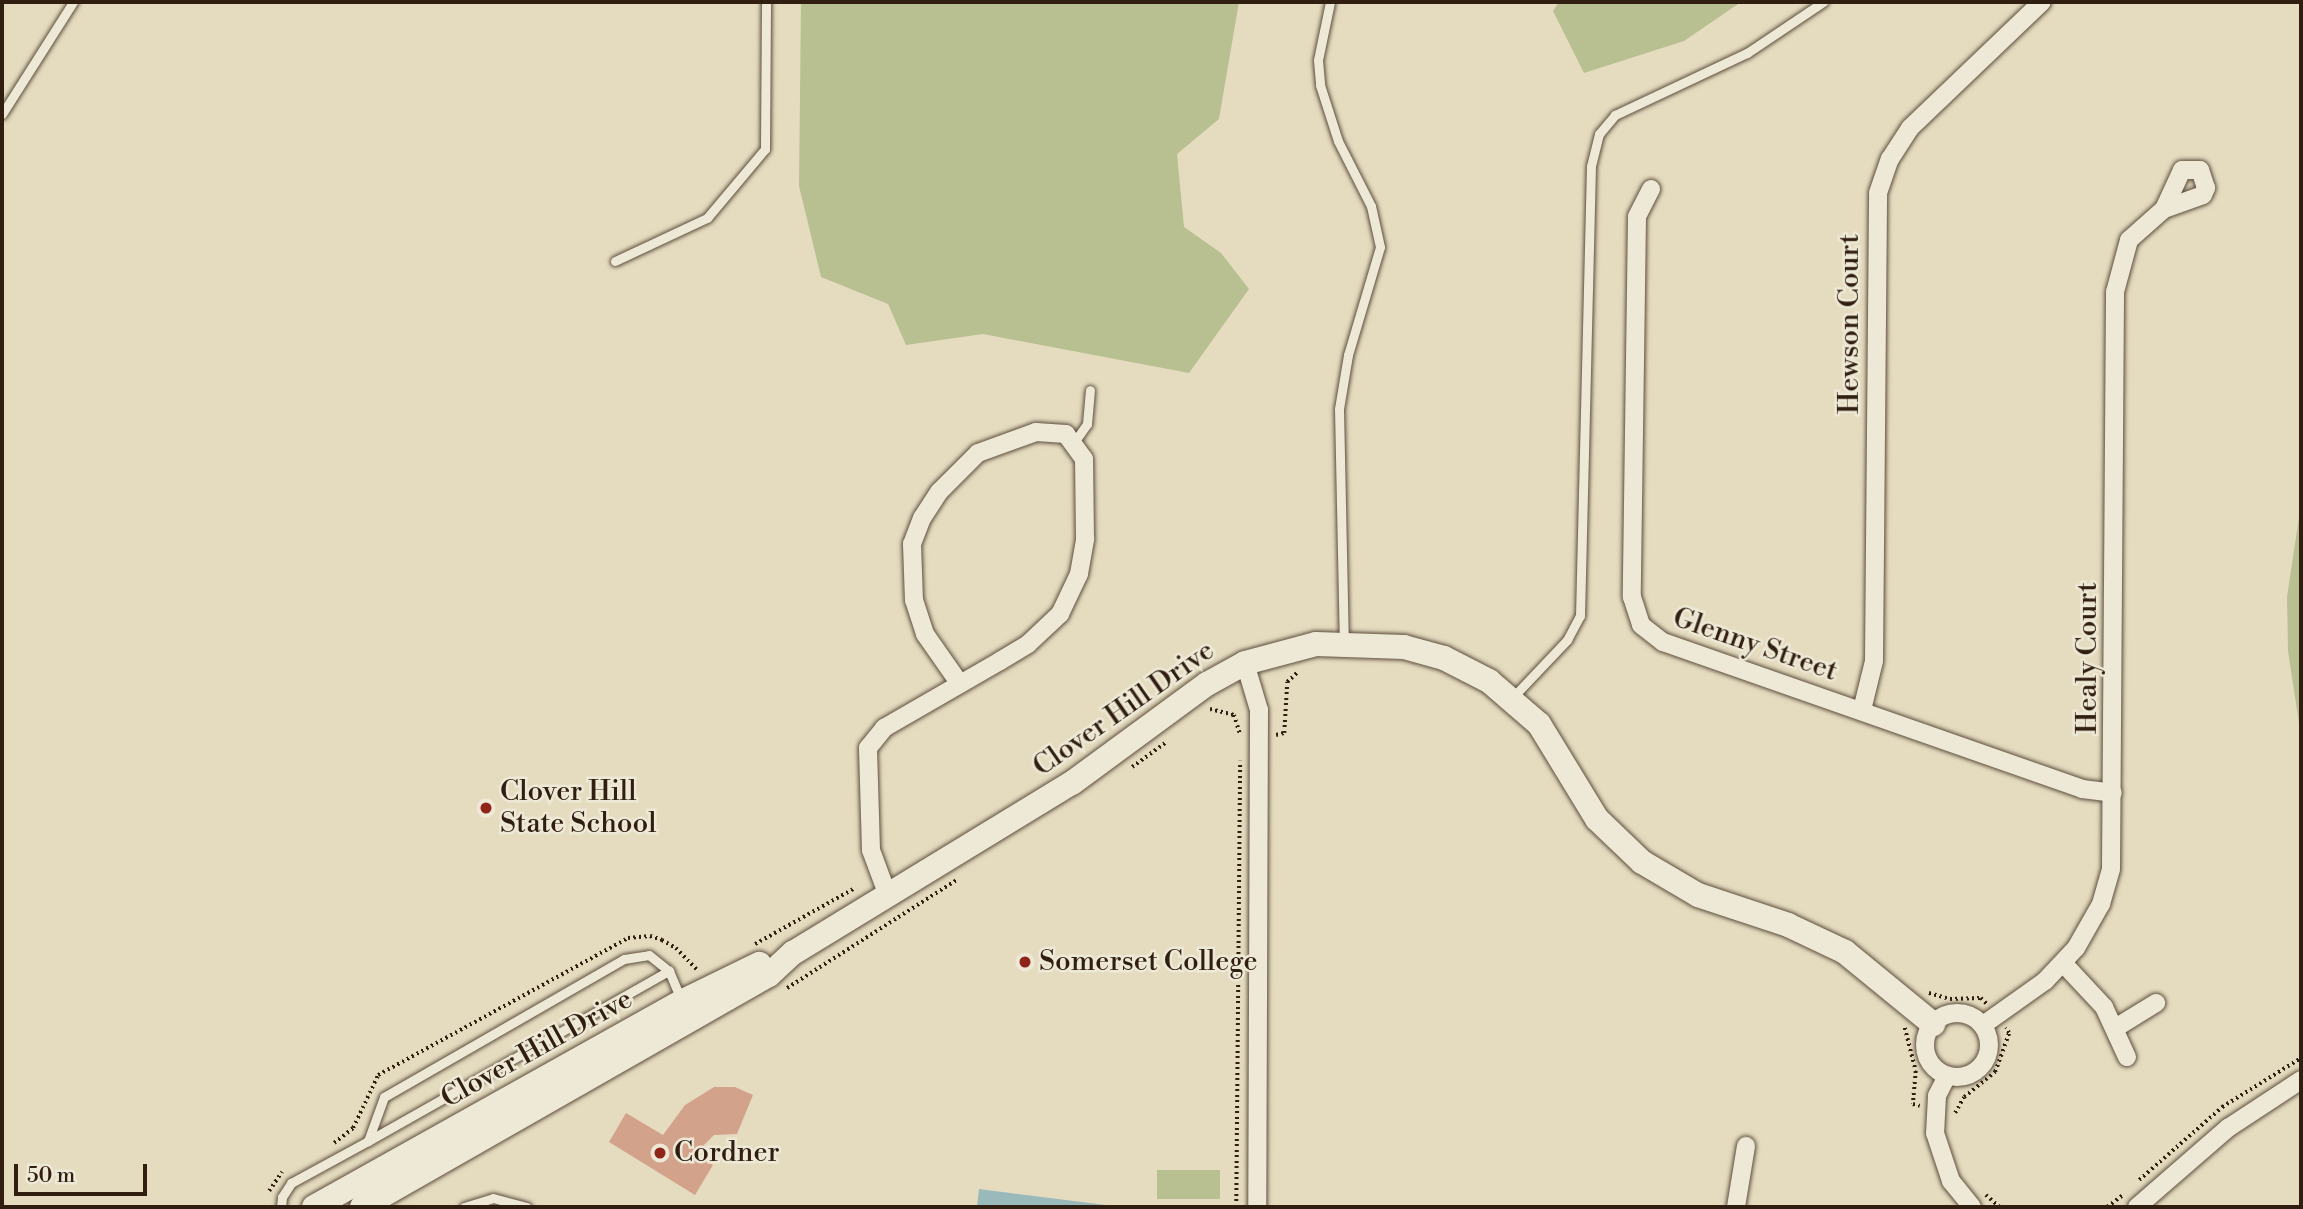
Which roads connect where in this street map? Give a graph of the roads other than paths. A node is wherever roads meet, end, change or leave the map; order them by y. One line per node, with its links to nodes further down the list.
1 (73, 2): 6 (lane)
2 (766, 2): 9 (lane)
3 (1330, 2): 12 (lane)
4 (1823, 2): 15 (lane)
5 (2042, 2): 16 (street, Hewson Court)
6 (2, 114)
7 (1651, 189): 16 (street, Glenny Street)
8 (2164, 209): 17 (street, Healy Court)
9 (615, 261)
10 (1090, 390): 11 (lane)
11 (1075, 441): 14 (street); 14 (street)
12 (1344, 642): 13 (street, Clover Hill Drive); 15 (street, Clover Hill Drive)
13 (1245, 663): 18 (street, Clover Hill Drive); 38 (street)
14 (960, 684): 18 (street)
15 (1513, 697): 24 (street, Clover Hill Drive)
16 (1862, 710): 17 (street, Glenny Street)
17 (2113, 793): 20 (street, Healy Court)
18 (883, 886): 19 (street, Clover Hill Drive)
19 (793, 953): 22 (street, Clover Hill Drive); 26 (street, Clover Hill Drive)
20 (2063, 963): 25 (street, Healy Court); 27 (street)
21 (669, 971): 22 (lane); 31 (lane); 31 (lane)
22 (682, 1002): 26 (lane); 34 (street, Clover Hill Drive)
23 (2156, 1003): 27 (street)
24 (1921, 1023): 25 (street); 29 (street)
25 (1983, 1026): 29 (street)
26 (681, 1027): 35 (street, Clover Hill Drive)
27 (2117, 1027): 28 (street)
28 (2127, 1057)
29 (1947, 1076): 40 (street)
30 (2301, 1080): 41 (street)
31 (368, 1141): 33 (lane)
32 (1746, 1146): 39 (street)
33 (281, 1207)
34 (314, 1207)
35 (362, 1207)
36 (464, 1207): 37 (lane)
37 (527, 1207)
38 (1257, 1207)
39 (1736, 1207)
40 (1972, 1207)
41 (2137, 1207)

